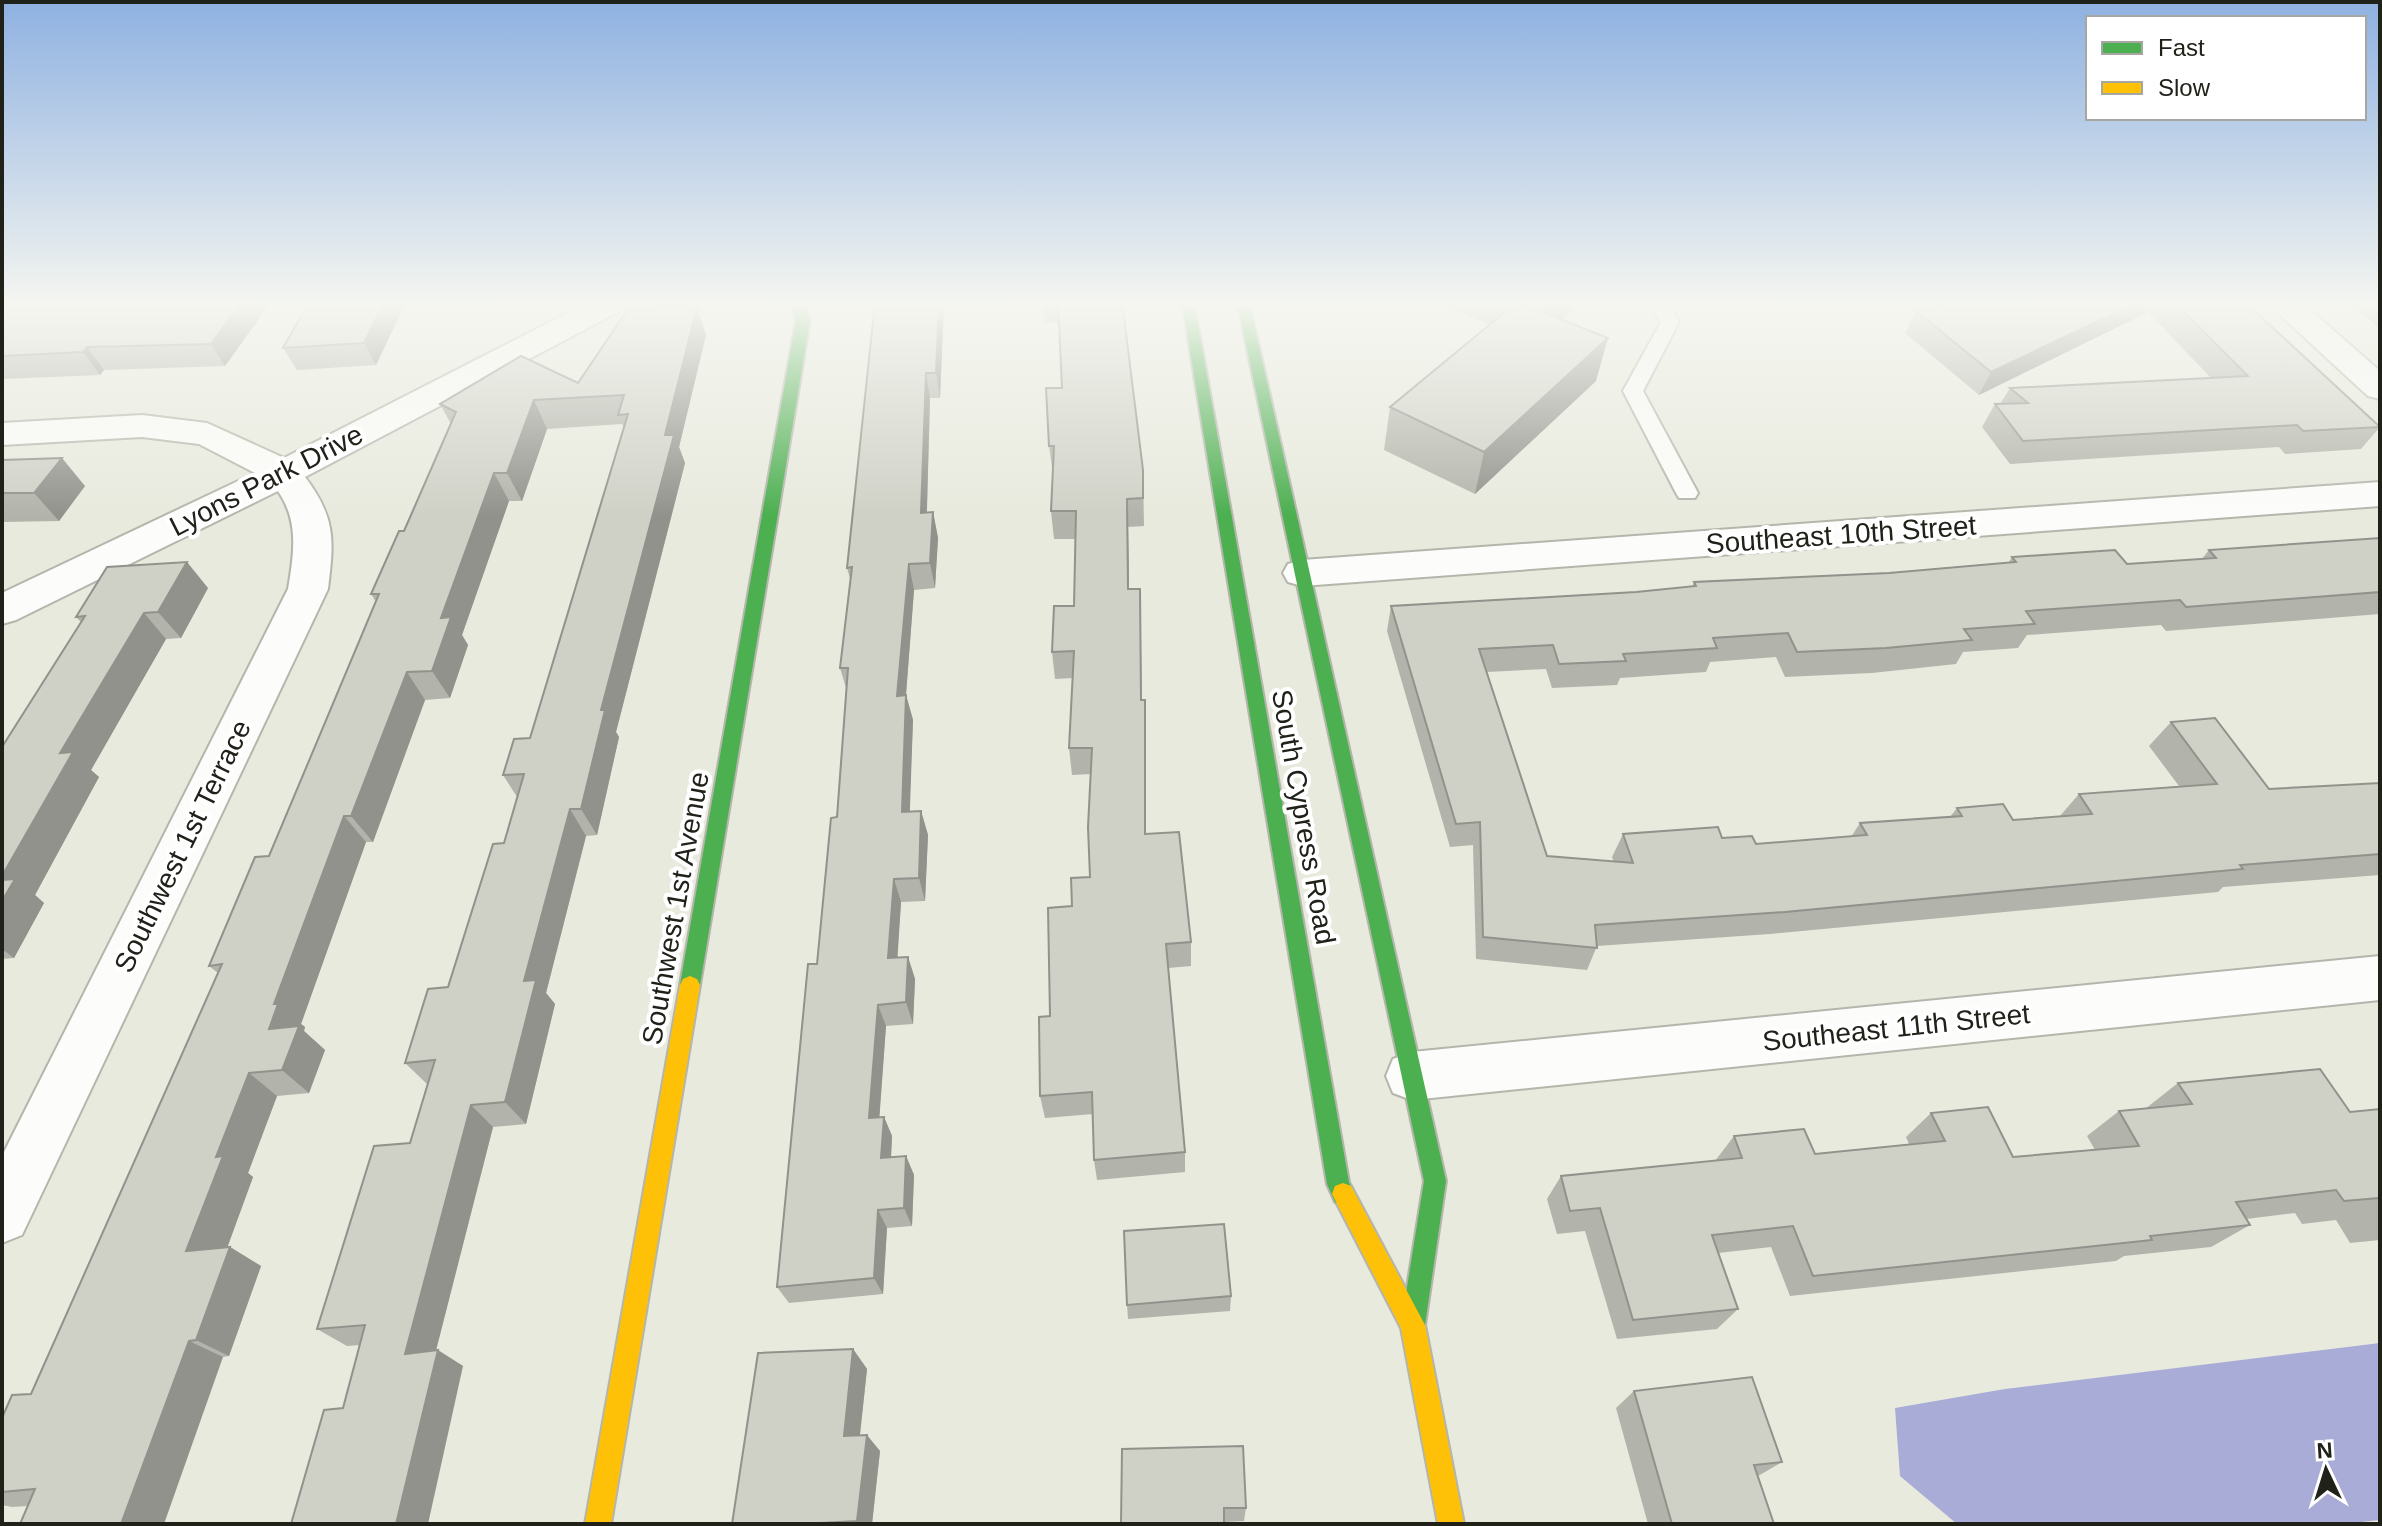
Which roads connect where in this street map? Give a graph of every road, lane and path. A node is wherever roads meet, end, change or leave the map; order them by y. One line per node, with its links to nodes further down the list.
1 (476, 373): 9 (street, Lyons Park Drive)
2 (794, 373): 18 (street, Southwest 1st Avenue)
3 (1200, 373): 17 (street, South Cypress Road)
4 (1259, 373): 12 (street, South Cypress Road)
5 (1643, 373): 10 (lane)
6 (2362, 373): 7 (street)
7 (2380, 389)
8 (2, 434): 9 (street)
9 (284, 473): 13 (street, Lyons Park Drive); 16 (street, Southwest 1st Terrace)
10 (1687, 493)
11 (2380, 494): 12 (street, Southeast 10th Street)
12 (1302, 573): 15 (street, South Cypress Road)
13 (2, 610)
14 (2380, 978): 15 (street, Southeast 11th Street)
15 (1412, 1076): 17 (street, South Cypress Road)
16 (2, 1215)
17 (1413, 1325): 19 (street, South Cypress Road)
18 (598, 1524)
19 (1451, 1524)

